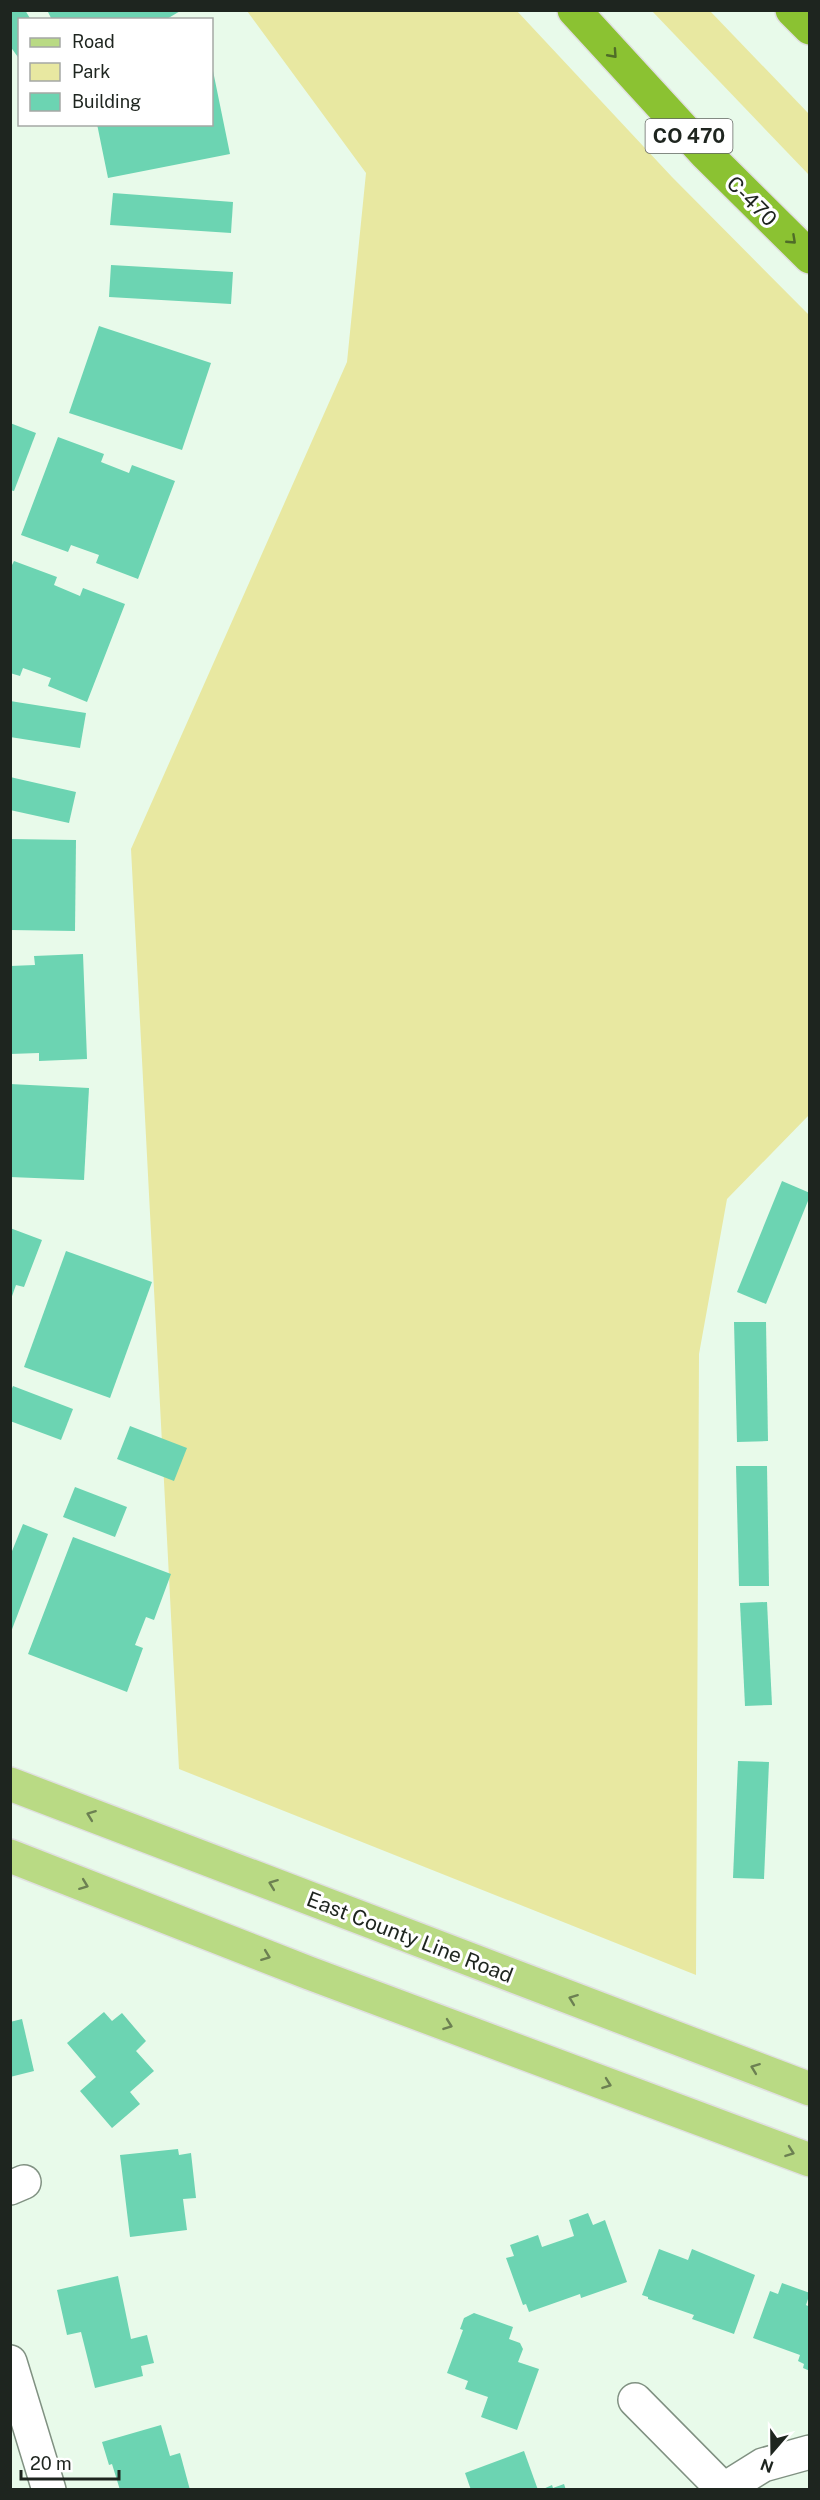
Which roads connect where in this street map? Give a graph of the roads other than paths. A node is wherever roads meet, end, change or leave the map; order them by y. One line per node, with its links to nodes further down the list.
1 (574, 10): 4 (highway, C-470 / CO 470, one-way to 4)
2 (792, 10): 3 (highway)
3 (810, 28)
4 (810, 257)
5 (10, 1784): 7 (main road, East County Line Road, one-way to 5)
6 (10, 1856): 8 (main road, one-way to 8)
7 (810, 2089)
8 (810, 2160)
9 (10, 2362): 13 (street)
10 (635, 2400): 12 (street)
11 (810, 2452): 12 (street)
12 (723, 2489)
13 (49, 2490)

